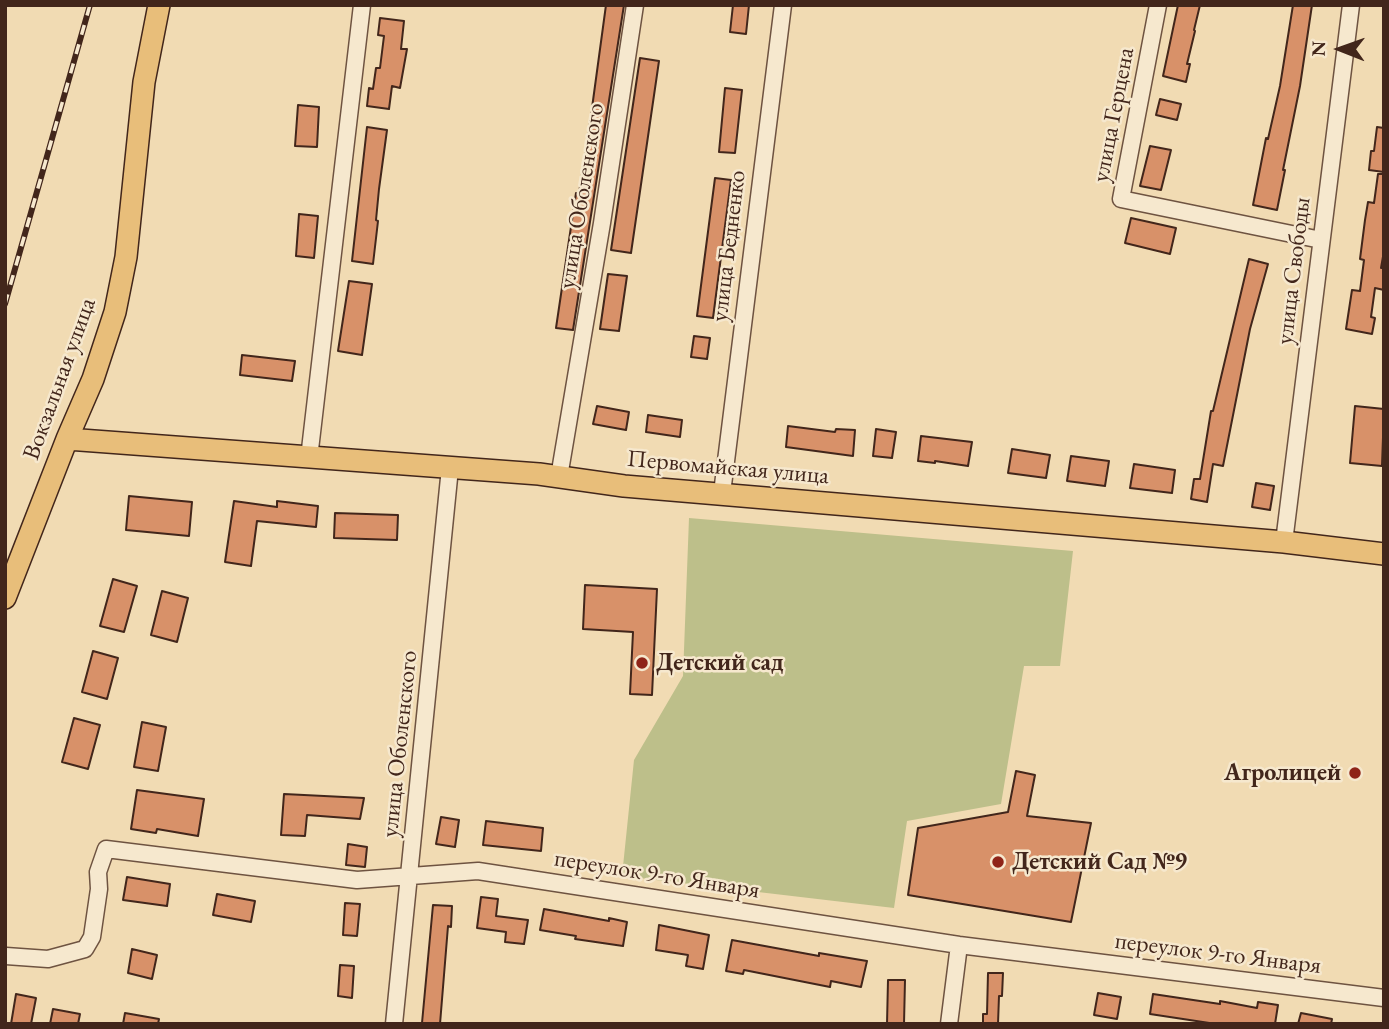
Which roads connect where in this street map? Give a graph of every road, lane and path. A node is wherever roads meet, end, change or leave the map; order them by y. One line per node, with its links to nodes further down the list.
1 (159, 5): 8 (main road, Вокзальная улица)
2 (362, 5): 9 (street)
3 (635, 5): 11 (street, улица Оболенского)
4 (783, 5): 12 (street, улица Бедненко)
5 (1158, 5): 7 (street, улица Герцена)
6 (1352, 5): 7 (street, улица Свободы)
7 (1321, 240): 13 (street, улица Свободы)
8 (67, 439): 9 (main road, Первомайская улица); 15 (main road, Вокзальная улица)
9 (309, 458): 10 (main road, Первомайская улица)
10 (450, 468): 11 (main road, Первомайская улица); 16 (street, улица Оболенского)
11 (559, 477): 12 (main road, Первомайская улица)
12 (722, 493): 13 (main road, Первомайская улица)
13 (1284, 542): 14 (main road, Первомайская улица)
14 (1384, 554)
15 (5, 598)
16 (410, 876): 17 (street, переулок 9-го Января); 18 (street, переулок 9-го Января); 20 (street, улица Оболенского)
17 (959, 945): 19 (street, переулок 9-го Января); 21 (street)
18 (6, 956)
19 (1384, 998)
20 (394, 1024)
21 (949, 1024)

